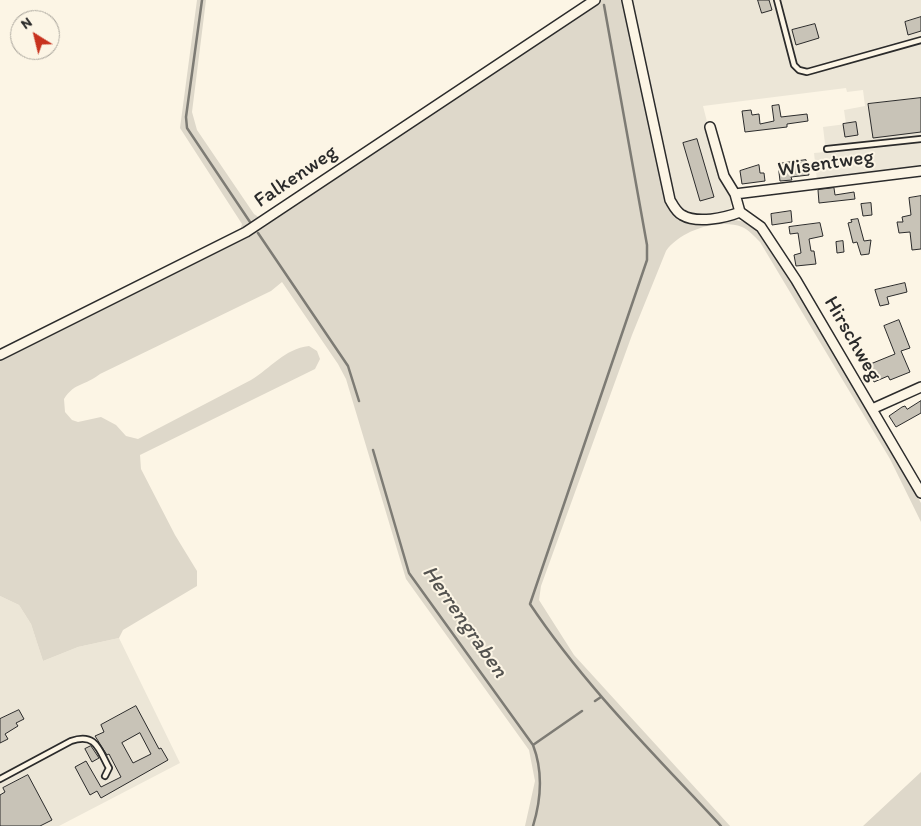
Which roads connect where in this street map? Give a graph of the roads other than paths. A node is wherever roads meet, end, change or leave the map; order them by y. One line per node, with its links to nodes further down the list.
1 (595, 0): 11 (street, Falkenweg)
2 (627, 0): 10 (street)
3 (777, 0): 4 (lane)
4 (921, 40)
5 (710, 127): 9 (street)
6 (921, 139): 7 (lane)
7 (827, 149)
8 (921, 170): 9 (street, Wisentweg)
9 (735, 194): 10 (street)
10 (740, 212): 13 (street, Hirschweg)
11 (0, 355)
12 (921, 387): 13 (street)
13 (872, 409): 14 (street, Hirschweg)
14 (921, 493)
15 (105, 776): 16 (lane)
16 (0, 779)

